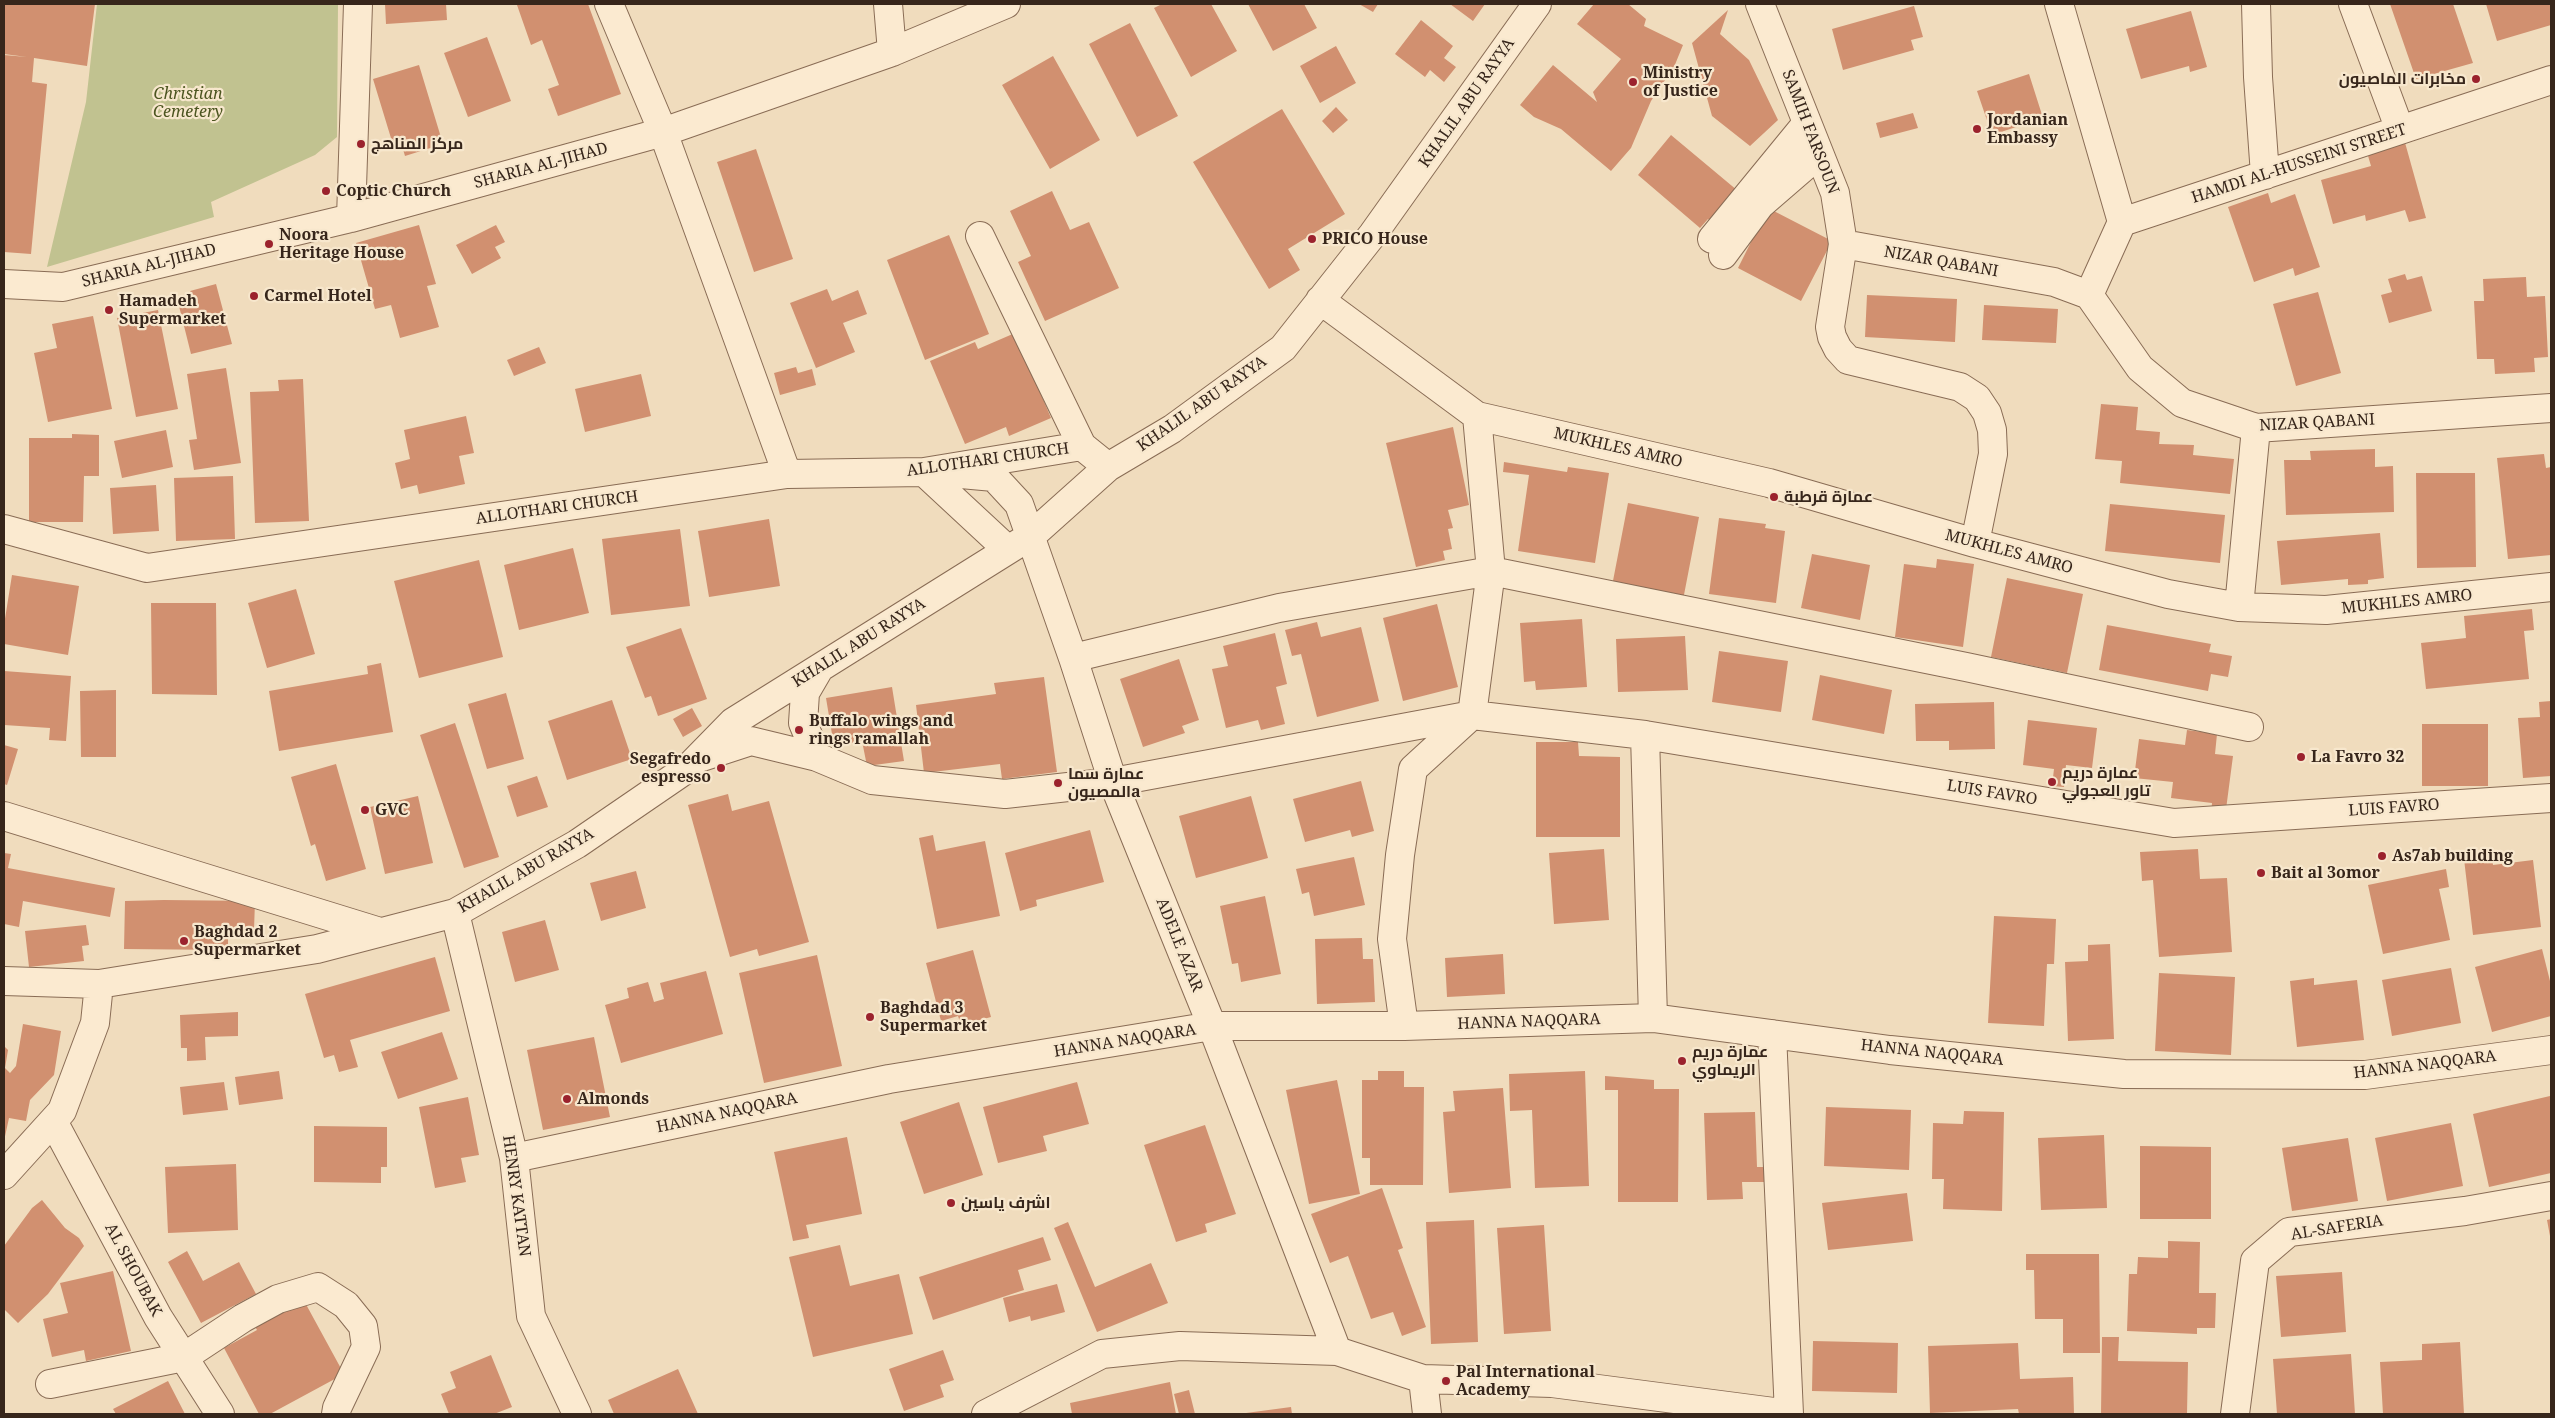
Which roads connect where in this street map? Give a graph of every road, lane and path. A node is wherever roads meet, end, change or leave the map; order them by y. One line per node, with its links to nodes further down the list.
1 (358, 4): 17 (street)
2 (609, 4): 14 (street)
3 (888, 4): 10 (street)
4 (1006, 4): 10 (street, SHARIA AL-JIHAD)
5 (1537, 4): 23 (street, KHALIL ABU RAYYA)
6 (1760, 4): 12 (street, SAMIH FARSOUN)
7 (2058, 4): 18 (street)
8 (2256, 4): 16 (street)
9 (2353, 4): 13 (street)
10 (892, 52): 14 (street, SHARIA AL-JIHAD)
11 (2551, 80): 13 (street, HAMDI AL-HUSSEINI STREET)
12 (1807, 123): 15 (street, SAMIH FARSOUN); 15 (street)
13 (2400, 130): 16 (street, HAMDI AL-HUSSEINI STREET)
14 (663, 132): 17 (street, SHARIA AL-JIHAD); 30 (street)
15 (1819, 154): 20 (street, SAMIH FARSOUN)
16 (2265, 175): 18 (street, HAMDI AL-HUSSEINI STREET)
17 (351, 218): 21 (street, SHARIA AL-JIHAD)
18 (2122, 222): 22 (street)
19 (980, 236): 27 (street)
20 (1843, 244): 22 (street, NIZAR QABANI); 33 (street, SAMIH FARSOUN)
21 (4, 284)
22 (2090, 295): 26 (street, NIZAR QABANI)
23 (1320, 300): 25 (street); 28 (street, KHALIL ABU RAYYA)
24 (2551, 408): 26 (street, NIZAR QABANI)
25 (1477, 416): 33 (street, MUKHLES AMRO); 35 (street)
26 (2256, 428): 37 (street)
27 (1082, 446): 28 (street, ALLOTHARI CHURCH); 29 (street, ALLOTHARI CHURCH)
28 (1108, 467): 32 (street, KHALIL ABU RAYYA)
29 (924, 472): 30 (street, ALLOTHARI CHURCH); 32 (street, ADELE AZAR); 34 (street)
30 (787, 474): 31 (street, ALLOTHARI CHURCH)
31 (4, 529)
32 (1032, 535): 34 (street, KHALIL ABU RAYYA); 38 (street, ADELE AZAR)
33 (1975, 543): 37 (street, MUKHLES AMRO)
34 (1008, 550): 39 (street, KHALIL ABU RAYYA)
35 (1491, 571): 38 (street); 40 (street); 41 (street)
36 (2551, 587): 37 (street, MUKHLES AMRO)
37 (2239, 607)
38 (1073, 658): 45 (street, ADELE AZAR)
39 (819, 669): 43 (street); 44 (street, KHALIL ABU RAYYA)
40 (1472, 715): 42 (street, LUIS FAVRO); 45 (street, LUIS FAVRO); 54 (street)
41 (2249, 727)
42 (1645, 735): 46 (street, LUIS FAVRO); 52 (street)
43 (817, 757): 44 (street, LUIS FAVRO); 45 (street, LUIS FAVRO)
44 (696, 760): 48 (street, KHALIL ABU RAYYA)
45 (1113, 782): 53 (street, ADELE AZAR)
46 (2551, 798)
47 (4, 816): 49 (street)
48 (455, 913): 49 (street, KHALIL ABU RAYYA); 58 (street, HENRY KATTAN)
49 (380, 932): 51 (street, KHALIL ABU RAYYA)
50 (4, 980): 51 (street, KHALIL ABU RAYYA)
51 (99, 984): 57 (street)
52 (1653, 1018): 54 (street, HANNA NAQQARA); 55 (street, HANNA NAQQARA)
53 (1212, 1026): 54 (street, HANNA NAQQARA); 58 (street, HANNA NAQQARA); 61 (street, ADELE AZAR)
54 (1404, 1026)
55 (1772, 1034): 56 (street, HANNA NAQQARA); 70 (street)
56 (2551, 1050)
57 (53, 1121): 59 (street); 62 (street, AL SHOUBAK)
58 (514, 1158): 67 (street, HENRY KATTAN)
59 (4, 1175)
60 (2551, 1196): 71 (street, AL-SAFERIA)
61 (1337, 1351): 63 (street); 68 (street)
62 (184, 1357): 64 (street); 65 (street, AL SHOUBAK); 66 (street)
63 (1423, 1379): 69 (street); 70 (street)
64 (50, 1384)
65 (220, 1414)
66 (336, 1414)
67 (577, 1414)
68 (986, 1414)
69 (1427, 1414)
70 (1789, 1414)
71 (2235, 1414)

